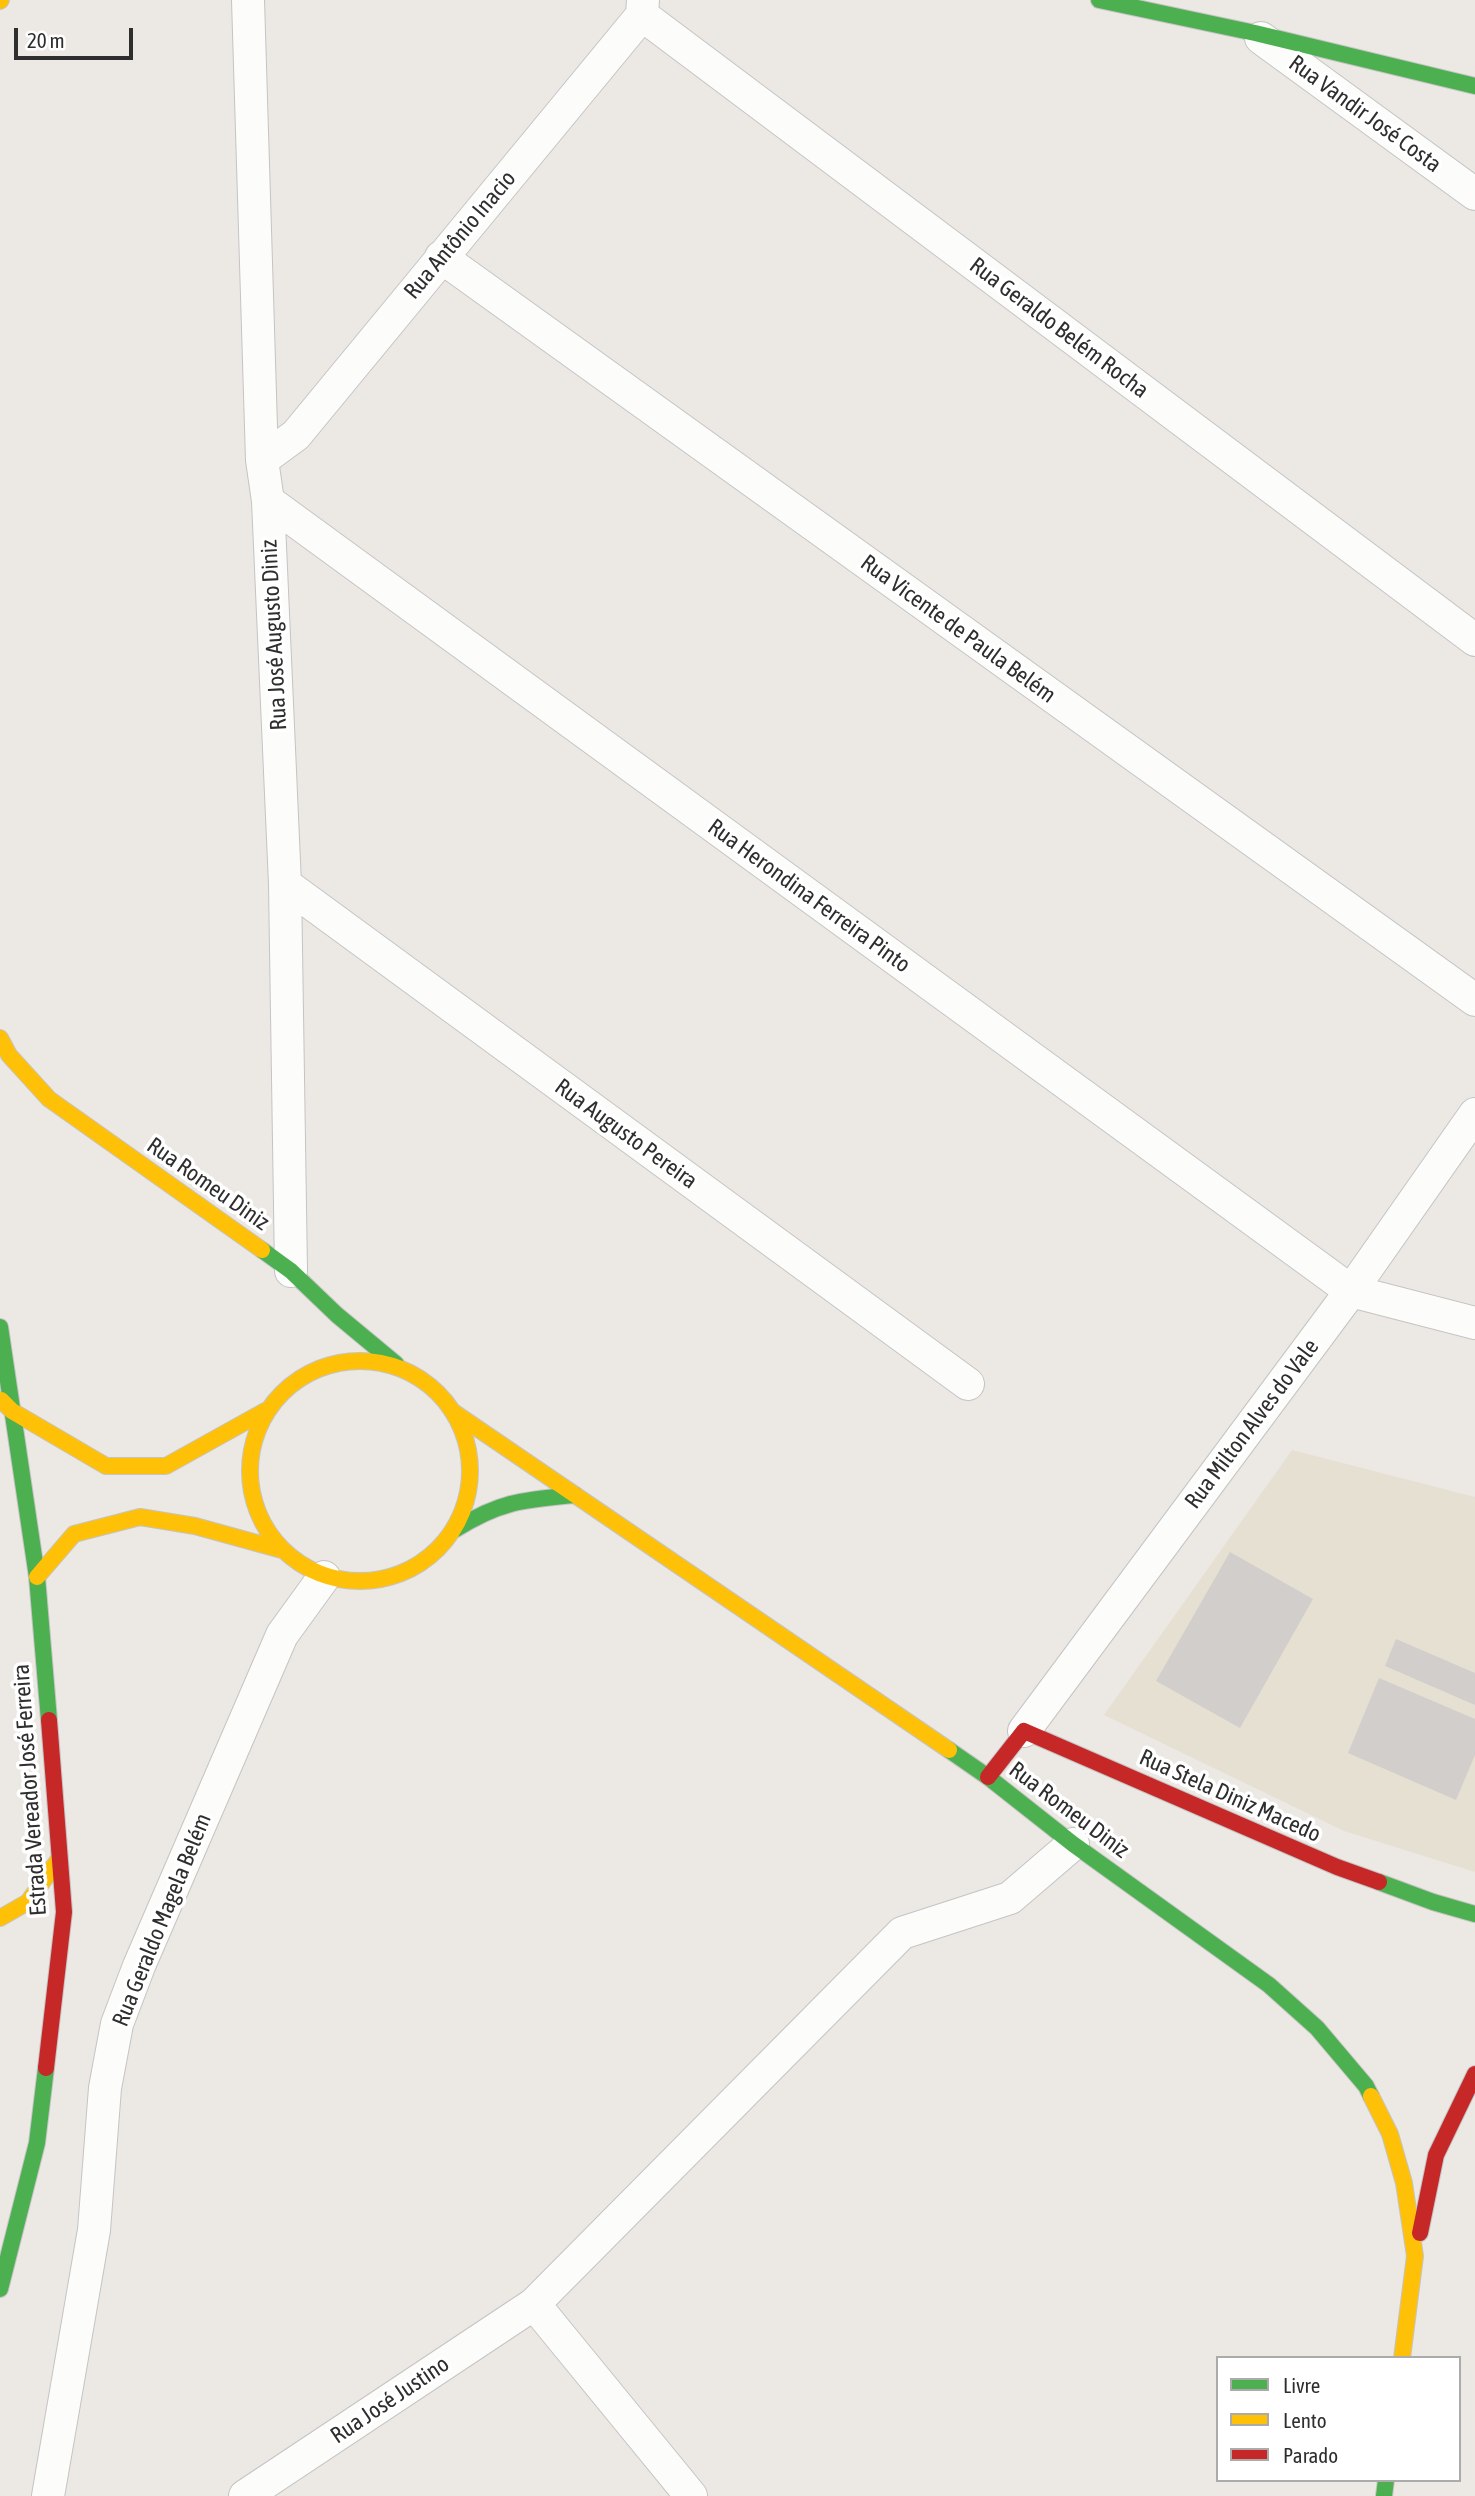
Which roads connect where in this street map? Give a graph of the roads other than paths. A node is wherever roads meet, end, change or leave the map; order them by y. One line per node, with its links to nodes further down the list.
1 (248, 0): 8 (street, Rua José Augusto Diniz)
2 (1099, 0): 4 (street)
3 (643, 7): 7 (street, Rua Antônio Inacio); 10 (street, Rua Geraldo Belém Rocha)
4 (1255, 33): 5 (street); 6 (street, Rua Vandir José Costa)
5 (1475, 86)
6 (1475, 194)
7 (441, 257): 8 (street, Rua Antônio Inacio); 12 (street, Rua Vicente de Paula Belém)
8 (262, 460): 9 (street, Rua José Augusto Diniz)
9 (268, 501): 11 (street, Rua José Augusto Diniz); 16 (street, Rua Herondina Ferreira Pinto)
10 (1475, 640)
11 (285, 884): 15 (street, Rua José Augusto Diniz); 22 (street, Rua Augusto Pereira)
12 (1475, 1000)
13 (0, 1038): 15 (street, Rua Romeu Diniz)
14 (1475, 1114): 16 (street, Rua Milton Alves do Vale)
15 (291, 1271): 17 (street, Rua Romeu Diniz)
16 (1351, 1291): 18 (street); 32 (street, Rua Milton Alves do Vale)
17 (337, 1315): 20 (street); 21 (street, Rua Romeu Diniz)
18 (1475, 1323)
19 (0, 1327): 25 (street, Estrada Vereador José Ferreira)
20 (345, 1347): 21 (street); 26 (street)
21 (396, 1364): 24 (street)
22 (968, 1384)
23 (0, 1398): 25 (street)
24 (452, 1410): 27 (street, Rua Romeu Diniz); 28 (street)
25 (12, 1411): 26 (street); 30 (street, Estrada Vereador José Ferreira)
26 (265, 1411): 29 (street)
27 (575, 1495): 28 (street); 33 (street, Rua Romeu Diniz)
28 (456, 1529): 31 (street)
29 (282, 1550): 30 (street); 31 (street)
30 (37, 1577): 35 (street, Estrada Vereador José Ferreira)
31 (324, 1577): 43 (street, Rua Geraldo Magela Belém)
32 (1024, 1731): 33 (street); 36 (street, Rua Stela Diniz Macedo)
33 (988, 1777): 34 (street, Rua Romeu Diniz)
34 (1073, 1844): 39 (street, Rua Romeu Diniz); 41 (street, Rua José Justino)
35 (59, 1859): 37 (street); 40 (street, Estrada Vereador José Ferreira)
36 (1475, 1914)
37 (0, 1918)
38 (1475, 2074): 39 (street, Rua Romeu Diniz)
39 (1415, 2256): 42 (street, Rua Romeu Diniz)
40 (0, 2288)
41 (534, 2304): 44 (street, Rua José Justino); 45 (street)
42 (1402, 2356)
43 (48, 2496)
44 (245, 2496)
45 (691, 2496)

